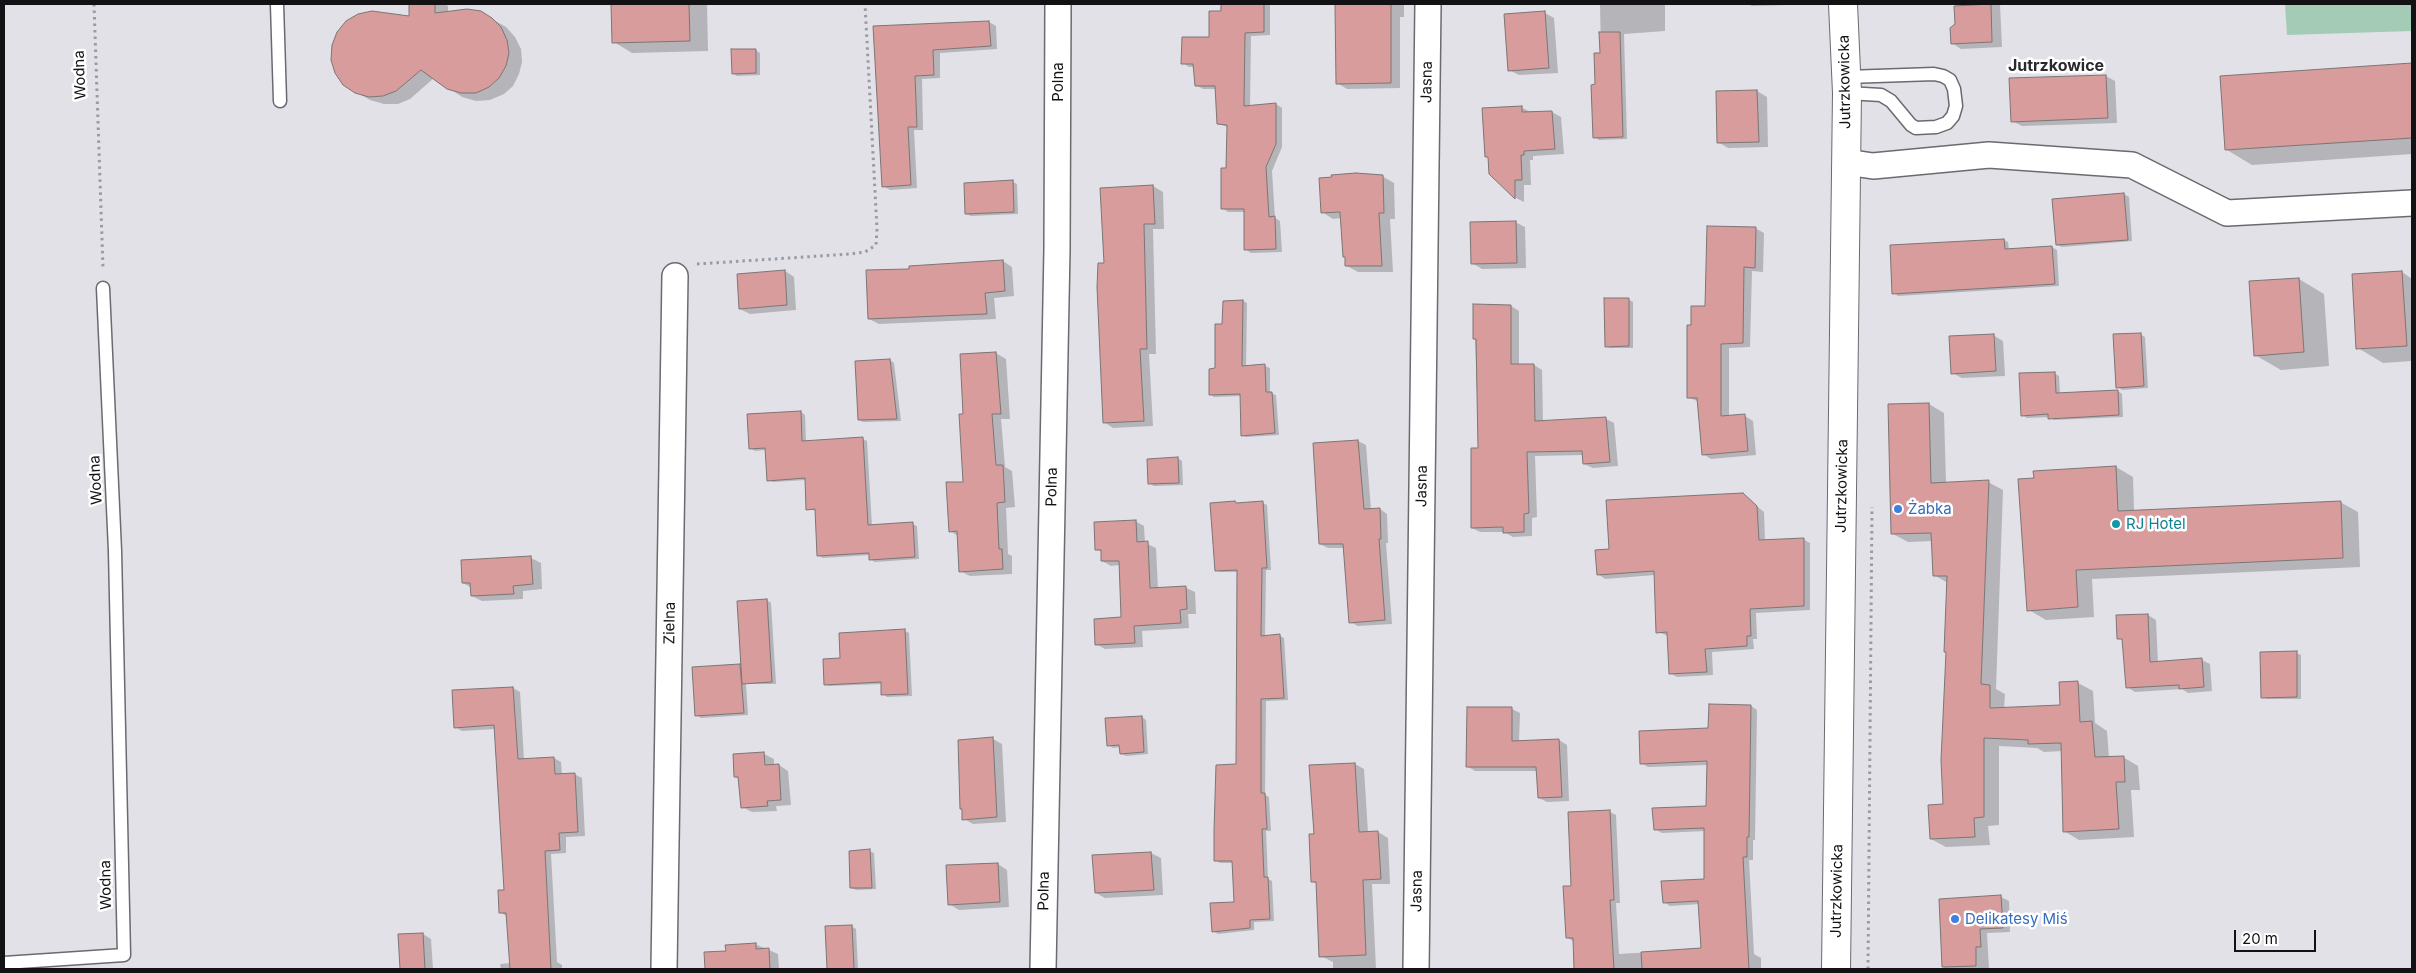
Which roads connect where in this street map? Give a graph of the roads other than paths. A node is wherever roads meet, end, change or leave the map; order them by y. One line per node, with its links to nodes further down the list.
1 (277, 4): 6 (lane)
2 (1058, 4): 13 (street, Polna)
3 (1428, 4): 14 (street, Jasna)
4 (1843, 4): 5 (main road, Jutrzkowicka)
5 (1847, 85): 5 (lane); 7 (main road, Jutrzkowicka)
6 (280, 101)
7 (1846, 162): 8 (street); 15 (main road, Jutrzkowicka)
8 (2412, 203)
9 (676, 276): 12 (street, Zielna)
10 (103, 288): 11 (lane, Wodna)
11 (4, 963)
12 (664, 969)
13 (1043, 969)
14 (1416, 969)
15 (1836, 969)

